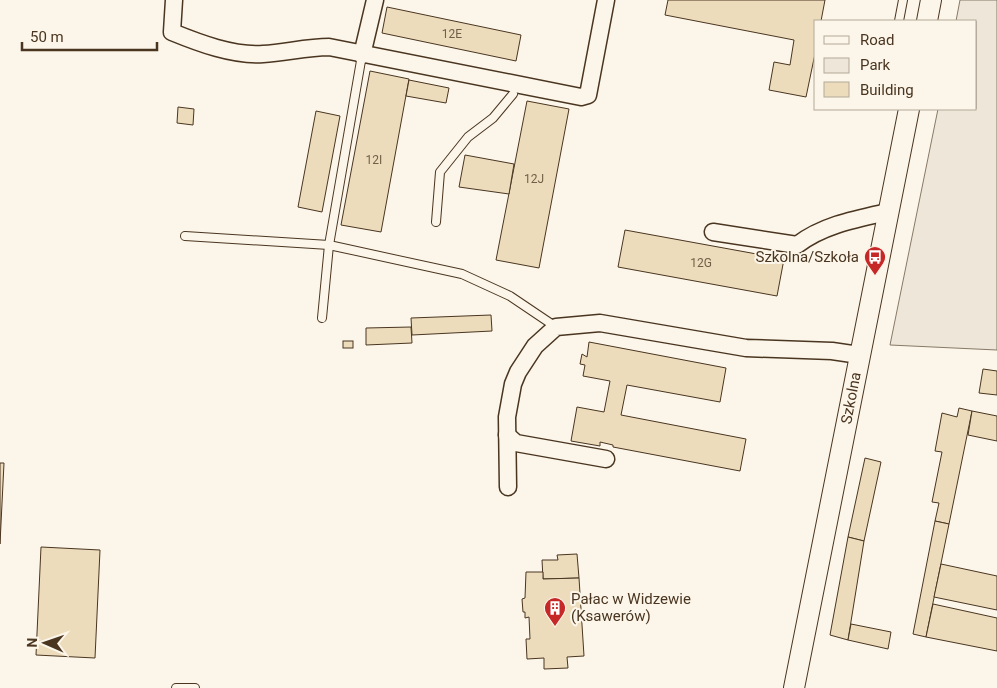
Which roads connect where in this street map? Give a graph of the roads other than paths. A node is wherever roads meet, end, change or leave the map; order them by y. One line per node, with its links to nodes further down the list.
1 (174, 0): 8 (street)
2 (375, 0): 8 (street)
3 (606, 0): 8 (street)
4 (903, 0): 6 (lane)
5 (931, 0): 7 (street)
6 (899, 20)
7 (926, 20)
8 (362, 55): 15 (lane)
9 (513, 94): 12 (lane)
10 (909, 110): 11 (street, Szkolna)
11 (888, 212): 13 (street); 18 (street, Szkolna)
12 (436, 222)
13 (713, 232)
14 (185, 236): 15 (lane)
15 (329, 244): 16 (lane); 17 (lane)
16 (322, 318)
17 (556, 328): 18 (street); 19 (street)
18 (859, 354): 24 (street, Szkolna)
19 (507, 435): 20 (street); 21 (street)
20 (606, 459)
21 (508, 487)
22 (176, 688): 23 (lane)
23 (195, 688)
24 (794, 688)

